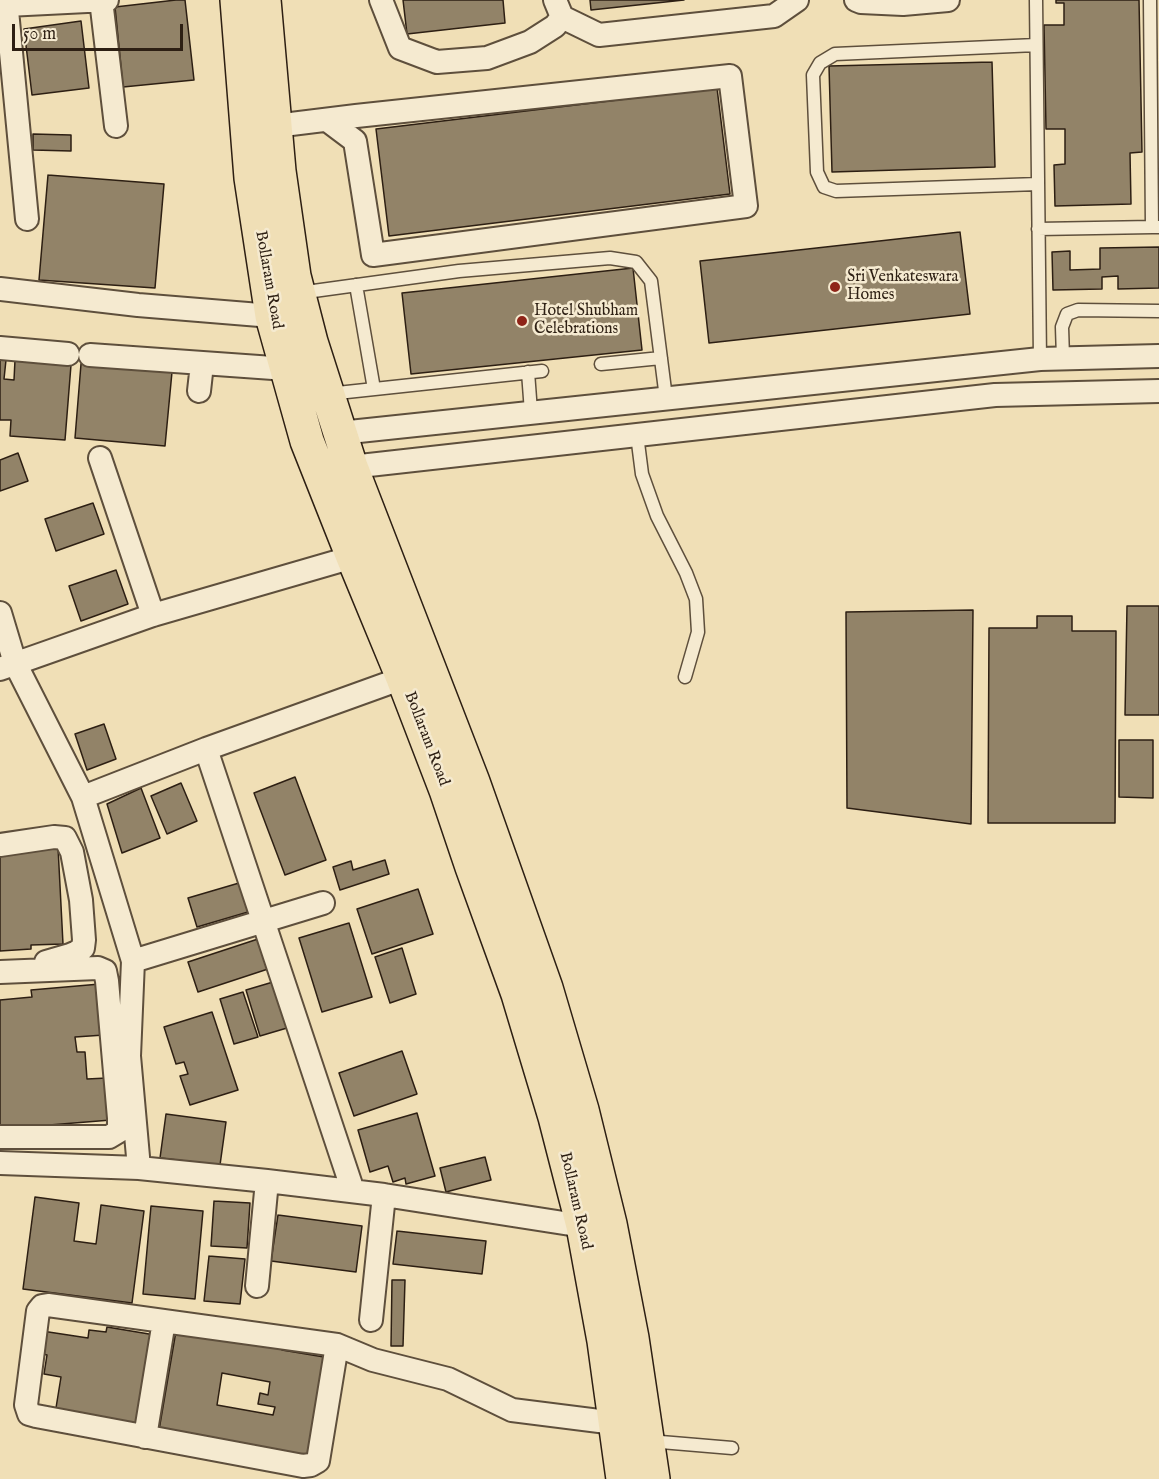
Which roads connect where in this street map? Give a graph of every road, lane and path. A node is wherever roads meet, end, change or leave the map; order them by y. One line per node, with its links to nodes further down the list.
1 (102, 0): 2 (street); 11 (street); 16 (street)
2 (107, 0)
3 (237, 0): 26 (main road, Bollaram Road)
4 (264, 0): 17 (main road, Bollaram Road)
5 (381, 0): 12 (street)
6 (797, 0): 12 (street)
7 (856, 0): 8 (street)
8 (948, 0)
9 (1035, 0): 13 (lane)
10 (1150, 0): 14 (lane)
11 (4, 3): 19 (street)
12 (558, 8)
13 (1036, 45): 18 (lane); 18 (lane)
14 (1155, 53): 20 (lane)
15 (327, 120): 15 (street); 17 (street)
16 (116, 126)
17 (275, 126): 24 (main road, Bollaram Road)
18 (1038, 184): 21 (lane)
19 (27, 219)
20 (1156, 227): 21 (lane)
21 (1038, 229): 33 (lane)
22 (356, 285): 24 (lane); 31 (lane); 39 (lane)
23 (0, 289): 26 (street)
24 (298, 293): 42 (main road, Bollaram Road)
25 (1159, 311): 32 (lane)
26 (272, 316): 36 (main road, Bollaram Road)
27 (0, 348): 28 (street)
28 (68, 354)
29 (90, 355): 34 (street)
30 (1159, 356): 32 (street)
31 (661, 358): 35 (lane); 43 (lane)
32 (1063, 358): 33 (street)
33 (1040, 359): 43 (street)
34 (202, 364): 36 (street); 40 (street)
35 (602, 364)
36 (287, 369): 49 (main road, Bollaram Road)
37 (542, 371): 38 (lane)
38 (528, 372): 39 (lane); 44 (lane)
39 (374, 389): 42 (lane)
40 (199, 391)
41 (1159, 392): 46 (street)
42 (327, 394): 45 (main road, Bollaram Road)
43 (666, 398): 44 (street)
44 (531, 412): 45 (street)
45 (340, 433): 48 (main road, Bollaram Road)
46 (636, 435): 48 (street); 53 (lane)
47 (100, 458): 51 (street)
48 (351, 467): 81 (main road, Bollaram Road)
49 (353, 557): 51 (street); 54 (main road, Bollaram Road)
50 (0, 613): 52 (street)
51 (153, 615): 52 (street)
52 (8, 666): 56 (street)
53 (685, 677)
54 (403, 678): 55 (street); 74 (main road, Bollaram Road)
55 (206, 749): 56 (street); 63 (street)
56 (83, 797): 57 (street)
57 (93, 830): 58 (street); 60 (street)
58 (65, 838): 59 (street); 61 (street)
59 (0, 845)
60 (112, 894): 61 (street); 64 (street)
61 (81, 900): 65 (street)
62 (323, 903): 63 (street)
63 (264, 921): 64 (street); 72 (street)
64 (133, 962): 67 (street)
65 (0, 966)
66 (0, 972): 67 (street)
67 (112, 1058): 68 (street); 70 (street)
68 (0, 1137)
69 (0, 1163): 70 (street)
70 (139, 1167): 71 (street)
71 (267, 1181): 72 (street); 75 (street)
72 (353, 1191): 73 (street)
73 (384, 1195): 74 (street); 76 (street)
74 (583, 1226): 79 (main road, Bollaram Road)
75 (257, 1286)
76 (370, 1320)
77 (164, 1321): 78 (street); 80 (street); 80 (street)
78 (337, 1345): 79 (street); 80 (street)
79 (615, 1423): 83 (main road, Bollaram Road)
80 (145, 1437)
81 (648, 1440): 82 (lane); 84 (main road, Bollaram Road)
82 (732, 1448)
83 (622, 1479)
84 (653, 1479)

